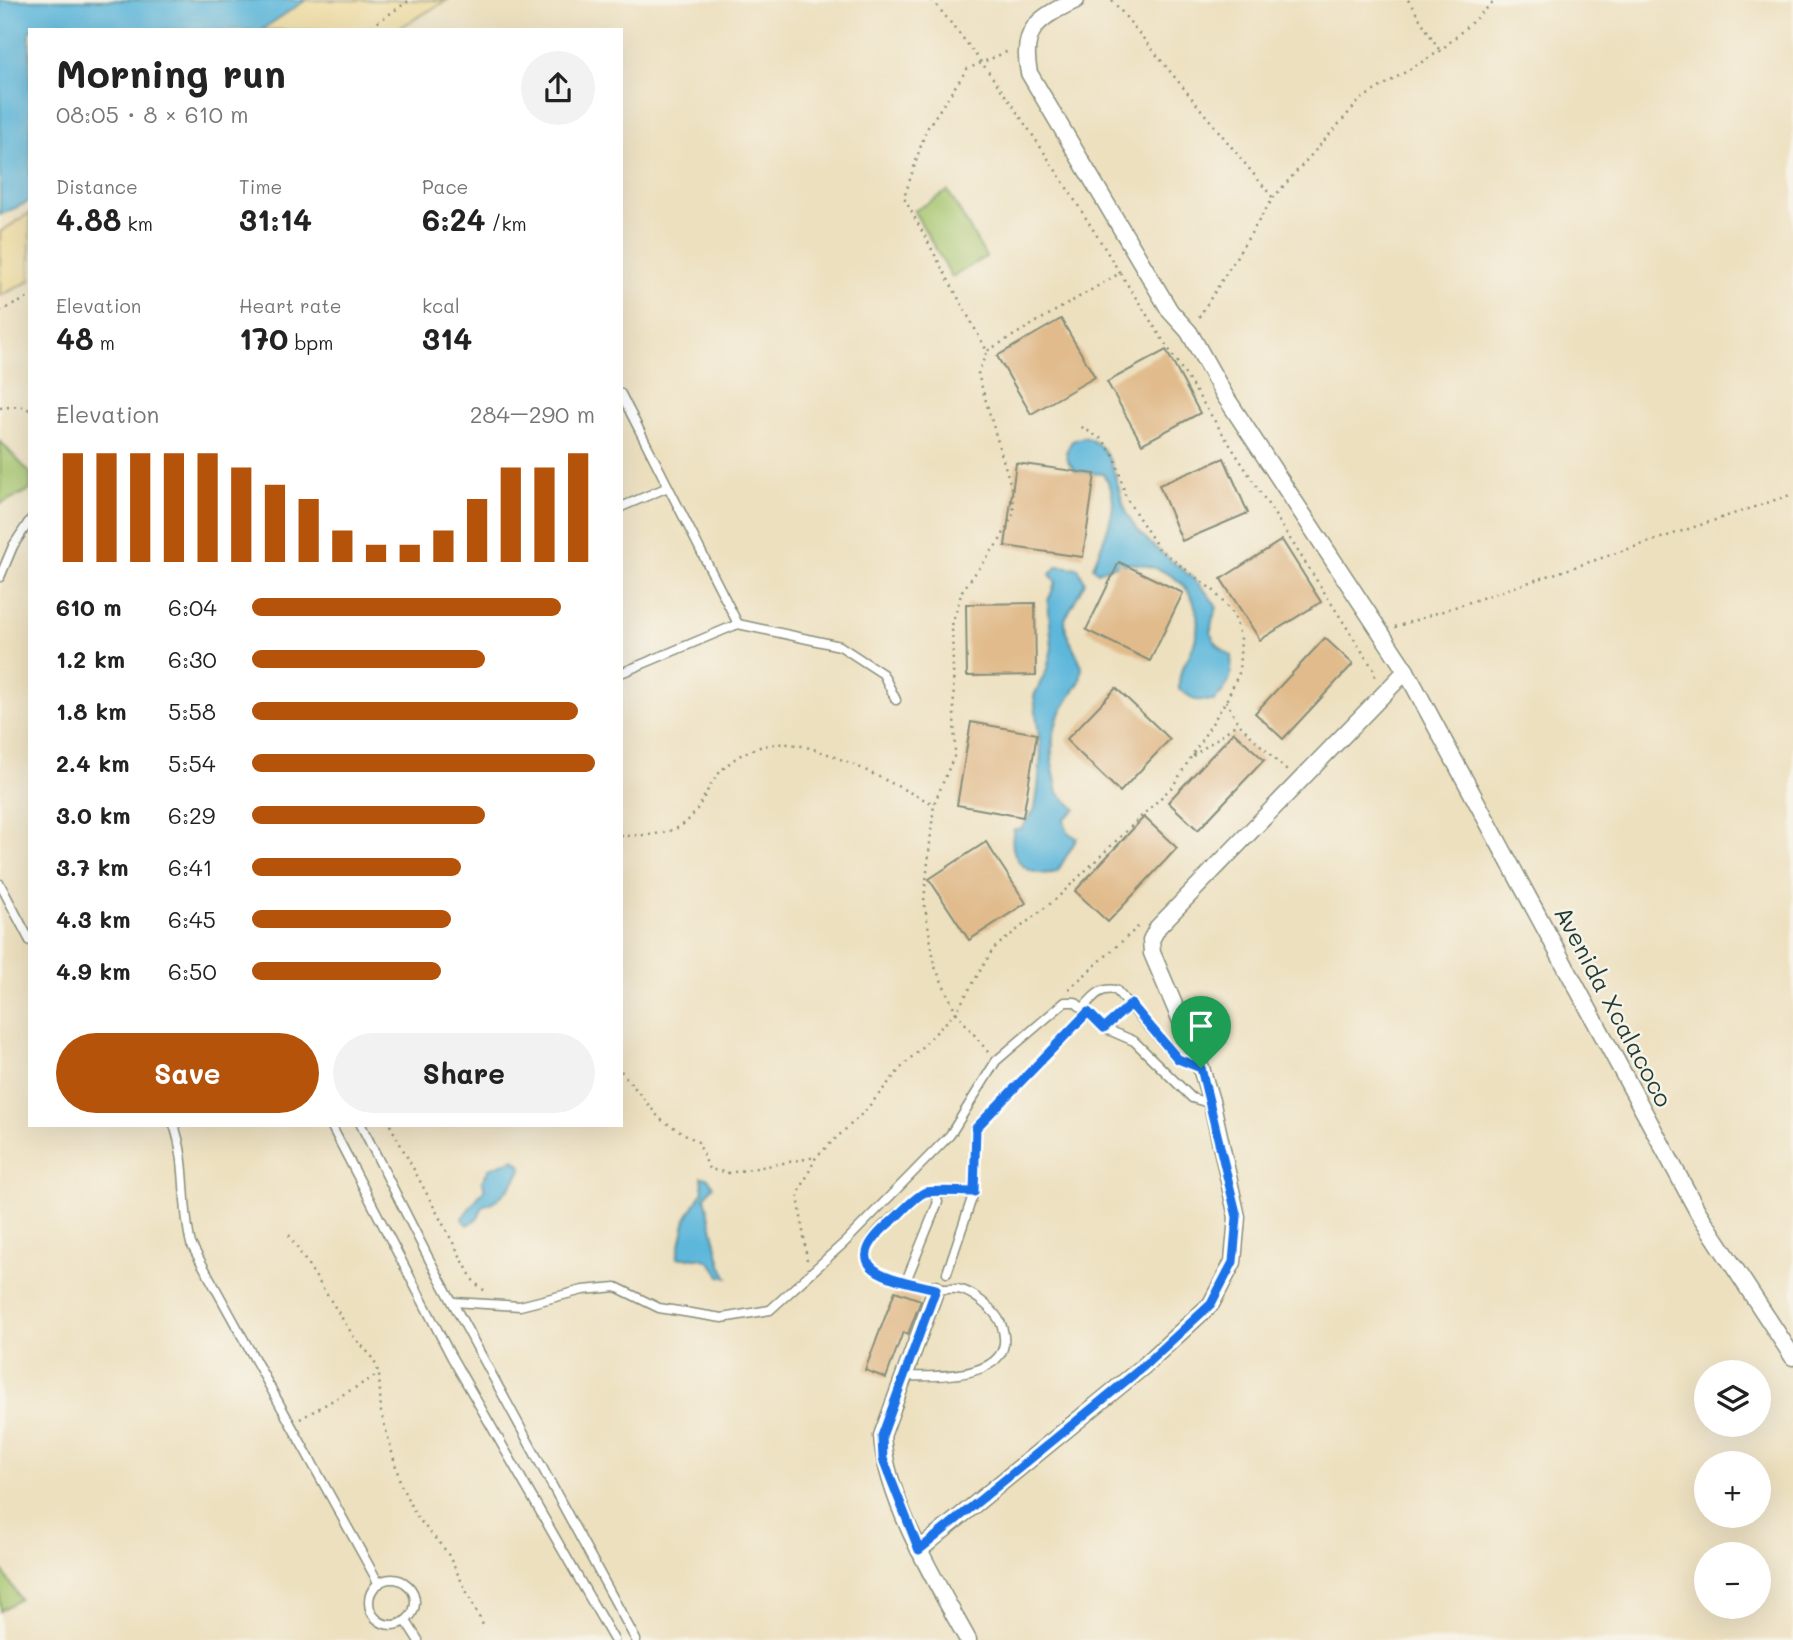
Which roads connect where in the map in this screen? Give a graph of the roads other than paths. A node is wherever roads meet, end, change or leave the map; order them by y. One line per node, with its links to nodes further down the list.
1 (1076, 0): 8 (street, Avenida Xcalacoco)
2 (623, 398): 3 (lane)
3 (668, 487): 4 (lane); 7 (lane)
4 (623, 506)
5 (28, 523): 6 (lane)
6 (0, 577)
7 (738, 624): 9 (lane); 10 (lane)
8 (1406, 671): 16 (street); 27 (street, Avenida Xcalacoco)
9 (623, 672)
10 (896, 700)
11 (0, 884): 12 (lane)
12 (28, 937)
13 (1131, 1004): 14 (lane); 15 (lane); 16 (lane)
14 (1086, 1010): 15 (lane); 21 (lane); 26 (lane)
15 (1104, 1028): 17 (lane)
16 (1201, 1068): 17 (street)
17 (1212, 1104): 29 (street)
18 (176, 1127): 30 (lane)
19 (332, 1127): 33 (lane)
20 (362, 1127): 26 (lane)
21 (974, 1192): 22 (lane); 23 (lane)
22 (934, 1194): 24 (lane); 24 (lane)
23 (947, 1273)
24 (906, 1281): 25 (lane)
25 (936, 1289): 28 (street); 28 (lane)
26 (453, 1302): 34 (lane)
27 (1793, 1357)
28 (904, 1376): 29 (street)
29 (919, 1550): 35 (street)
30 (379, 1584): 31 (lane); 31 (lane)
31 (406, 1621): 32 (lane)
32 (418, 1640)
33 (614, 1640)
34 (636, 1640)
35 (968, 1640)

